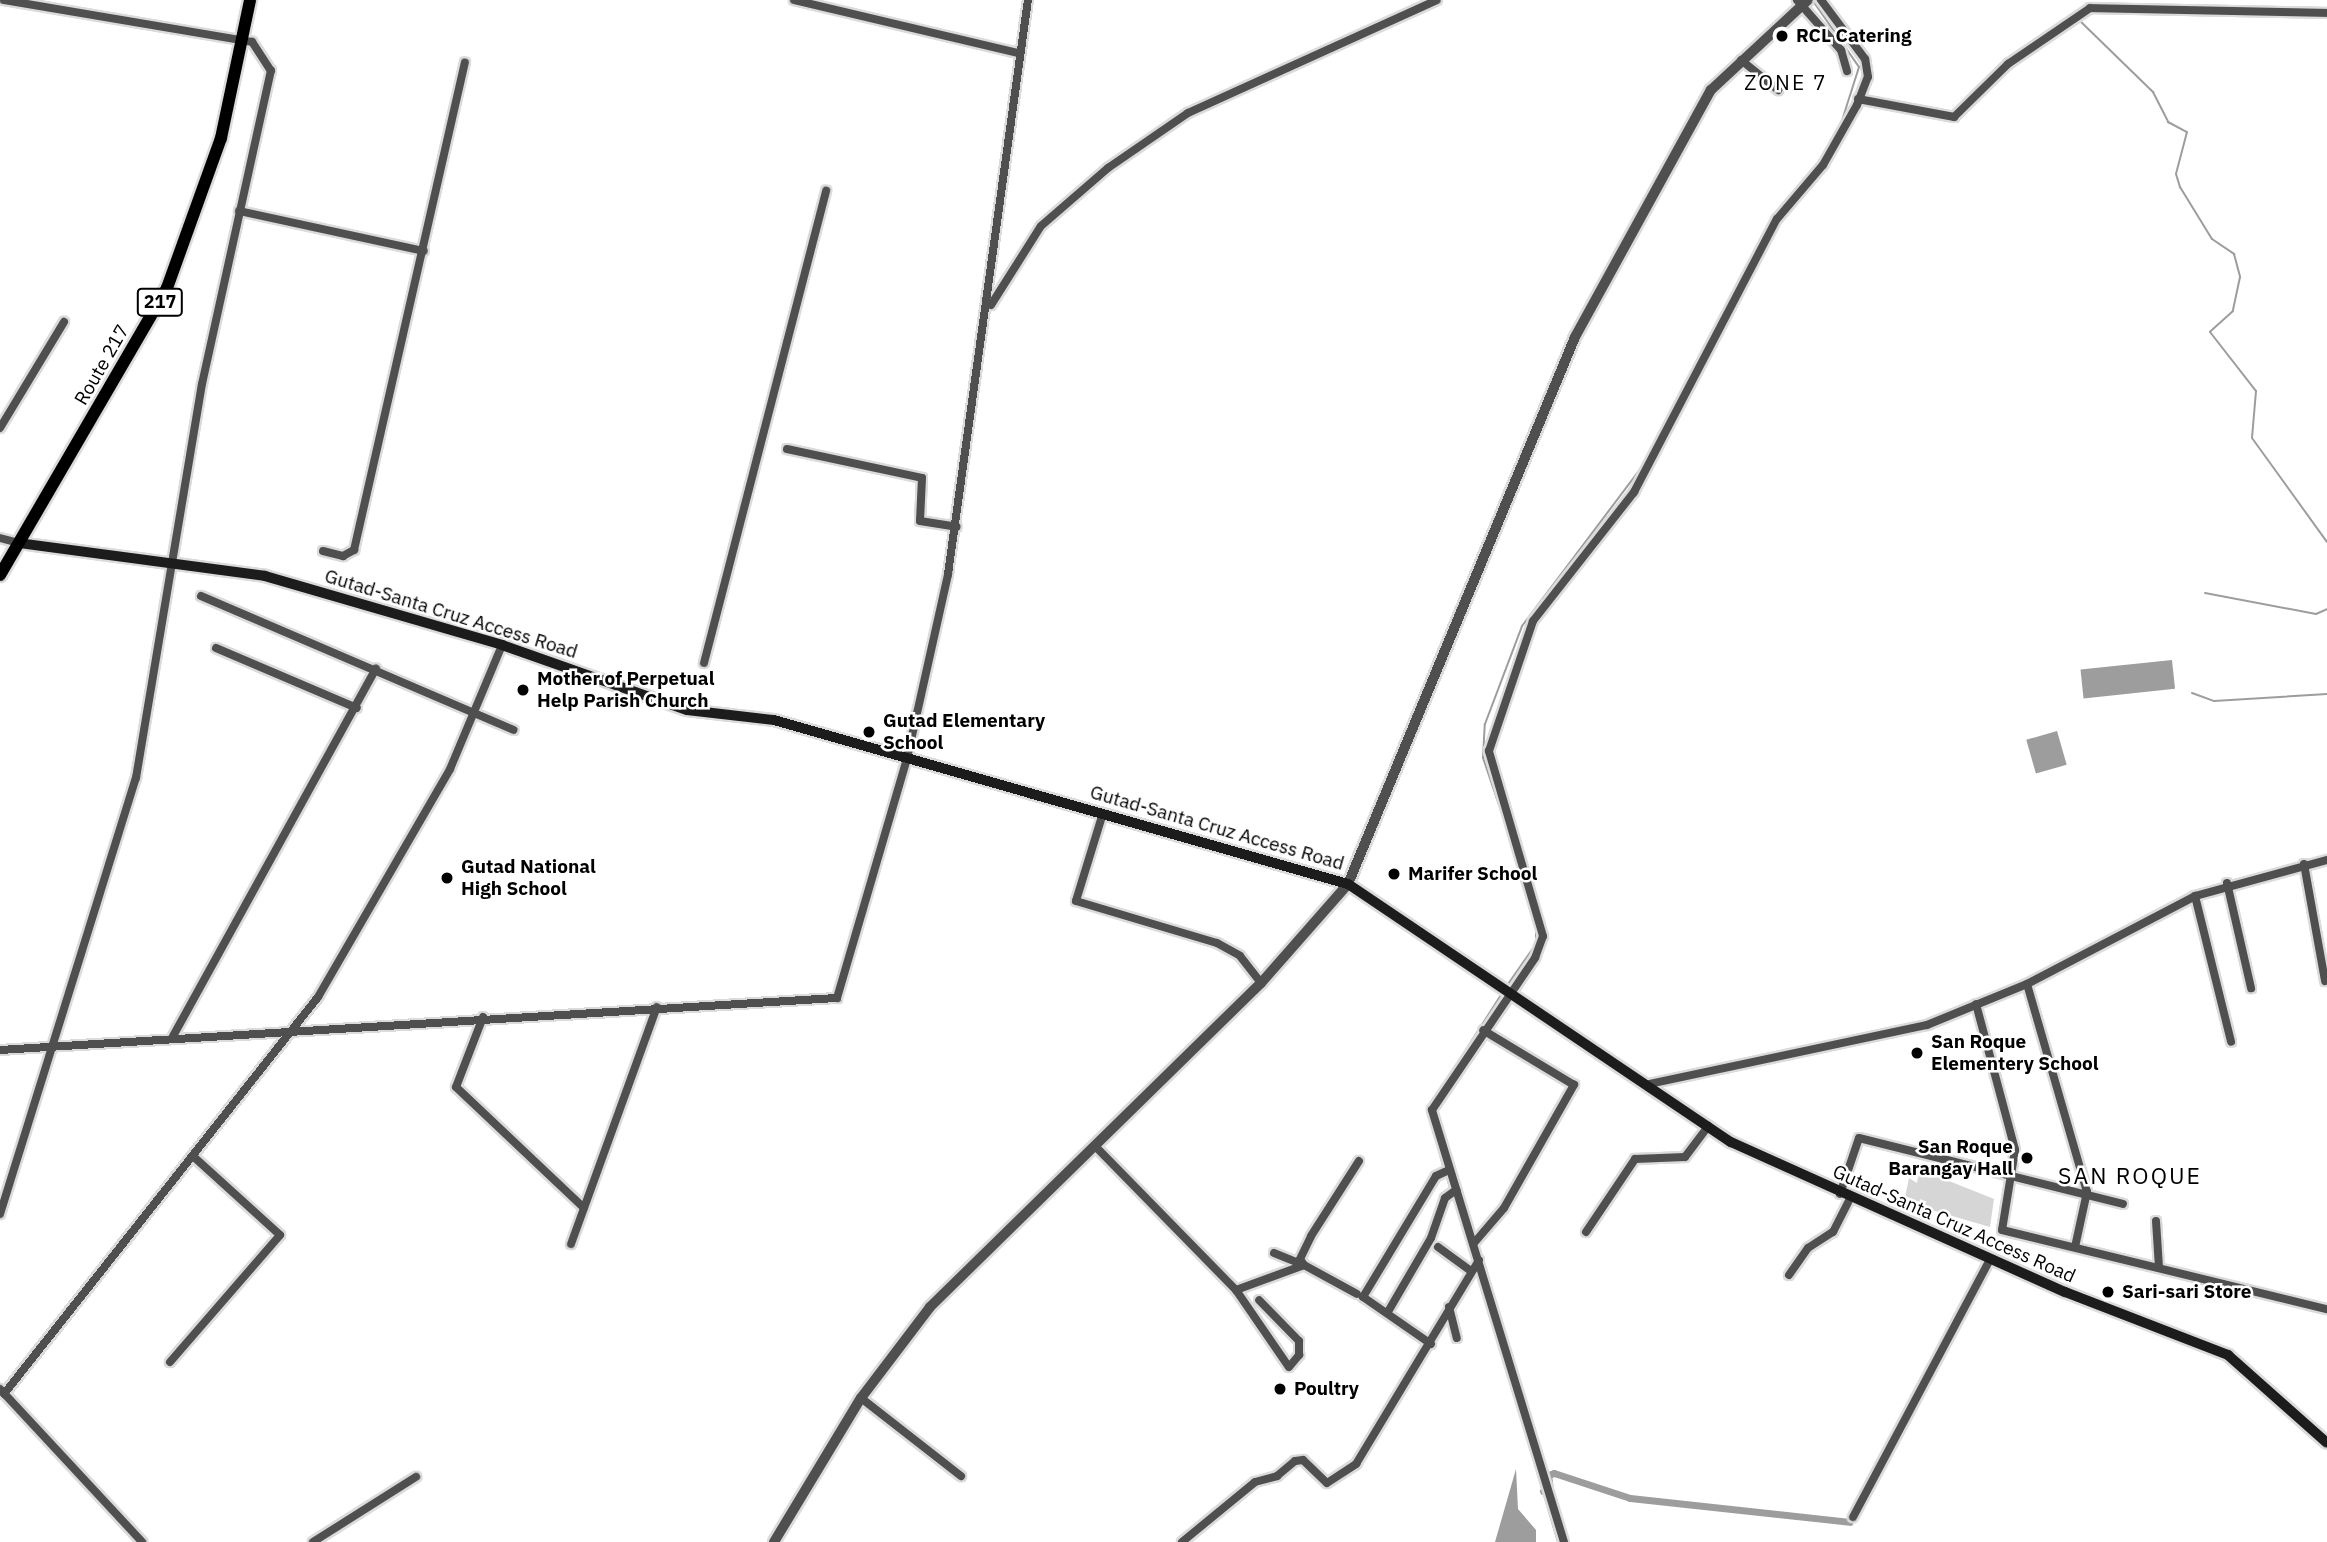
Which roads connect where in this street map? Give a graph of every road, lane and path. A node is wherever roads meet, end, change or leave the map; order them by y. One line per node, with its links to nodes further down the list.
1 (4, 0): 10 (street)
2 (250, 0): 10 (main road, Route 217 / 217)
3 (793, 0): 8 (street)
4 (1028, 0): 11 (street)
5 (1437, 0): 20 (street)
6 (1821, 0): 16 (street)
7 (1804, 1): 12 (street); 14 (street)
8 (818, 3): 11 (street)
9 (2327, 13): 16 (street)
10 (242, 41): 18 (street); 26 (main road, Route 217 / 217)
11 (1019, 53): 20 (street)
12 (1741, 60): 15 (street); 43 (street)
13 (465, 62): 19 (street)
14 (1847, 71)
15 (1778, 90)
16 (1858, 99): 49 (street)
17 (826, 191): 33 (street)
18 (239, 211): 19 (street); 28 (street)
19 (424, 251): 27 (street)
20 (990, 308): 24 (street)
21 (64, 322): 22 (street)
22 (0, 428)
23 (787, 449): 24 (street)
24 (957, 527): 38 (street)
25 (0, 538): 26 (street)
26 (19, 543): 28 (main road, Gutad-Santa Cruz Access Road); 29 (main road, Route 217 / 217)
27 (323, 551)
28 (170, 558): 31 (main road, Gutad-Santa Cruz Access Road); 57 (street)
29 (0, 575)
30 (201, 596): 34 (street)
31 (502, 645): 36 (street); 38 (main road, Gutad-Santa Cruz Access Road)
32 (216, 648): 35 (street)
33 (704, 663)
34 (376, 669): 35 (street); 36 (street)
35 (357, 708): 55 (street)
36 (477, 714): 37 (street); 54 (street)
37 (514, 730)
38 (907, 758): 39 (main road, Gutad-Santa Cruz Access Road); 51 (street)
39 (1103, 813): 43 (main road, Gutad-Santa Cruz Access Road); 46 (street)
40 (2327, 860): 41 (street)
41 (2304, 864): 42 (street); 45 (street)
42 (2227, 883): 44 (street); 48 (street)
43 (1348, 884): 46 (street); 49 (main road, Gutad-Santa Cruz Access Road)
44 (2195, 896): 47 (street); 56 (street)
45 (2325, 981)
46 (1261, 983): 61 (street)
47 (2027, 984): 50 (street); 67 (street)
48 (2251, 988)
49 (1509, 992): 53 (street); 59 (main road, Gutad-Santa Cruz Access Road)
50 (1976, 1004): 59 (street); 65 (street)
51 (657, 1007): 52 (street); 70 (street)
52 (483, 1017): 54 (street); 70 (street)
53 (1483, 1030): 64 (street); 74 (street)
54 (293, 1031): 55 (street); 62 (street)
55 (172, 1038): 57 (street)
56 (2231, 1042)
57 (51, 1046): 58 (street); 71 (street)
58 (0, 1050)
59 (1649, 1084): 60 (main road, Gutad-Santa Cruz Access Road)
60 (1708, 1126): 68 (main road, Gutad-Santa Cruz Access Road); 73 (street)
61 (1095, 1146): 85 (street); 95 (street)
62 (193, 1156): 93 (street); 94 (street)
63 (1359, 1161): 81 (street)
64 (1449, 1170): 66 (street); 90 (street)
65 (2015, 1176): 67 (street); 68 (street); 77 (street)
66 (1456, 1190): 74 (street); 90 (street)
67 (2087, 1192): 69 (street); 77 (street)
68 (1845, 1197): 79 (main road, Gutad-Santa Cruz Access Road); 84 (street)
69 (2123, 1204)
70 (584, 1208): 75 (street)
71 (0, 1214)
72 (2156, 1222): 82 (street)
73 (1586, 1232)
74 (1474, 1243): 80 (street)
75 (571, 1244)
76 (1438, 1247): 83 (street)
77 (2075, 1247): 82 (street)
78 (1275, 1253): 81 (street)
79 (1992, 1258): 96 (main road, Gutad-Santa Cruz Access Road); 99 (street)
80 (1479, 1260): 83 (street); 104 (street)
81 (1304, 1265): 85 (street); 86 (street)
82 (2159, 1268): 89 (street)
83 (1470, 1270): 88 (street)
84 (1789, 1275)
85 (1236, 1290): 87 (street)
86 (1357, 1294)
87 (1259, 1300)
88 (1449, 1307): 91 (street); 92 (street)
89 (2327, 1309)
90 (1389, 1310): 92 (street)
91 (1457, 1338)
92 (1431, 1344): 103 (street)
93 (170, 1362)
94 (2, 1392): 100 (street)
95 (861, 1398): 97 (street); 102 (street)
96 (2327, 1443)
97 (961, 1476)
98 (416, 1477): 101 (street)
99 (1853, 1517)
100 (142, 1542)
101 (313, 1542)
102 (774, 1542)
103 (1182, 1542)
104 (1564, 1542)

